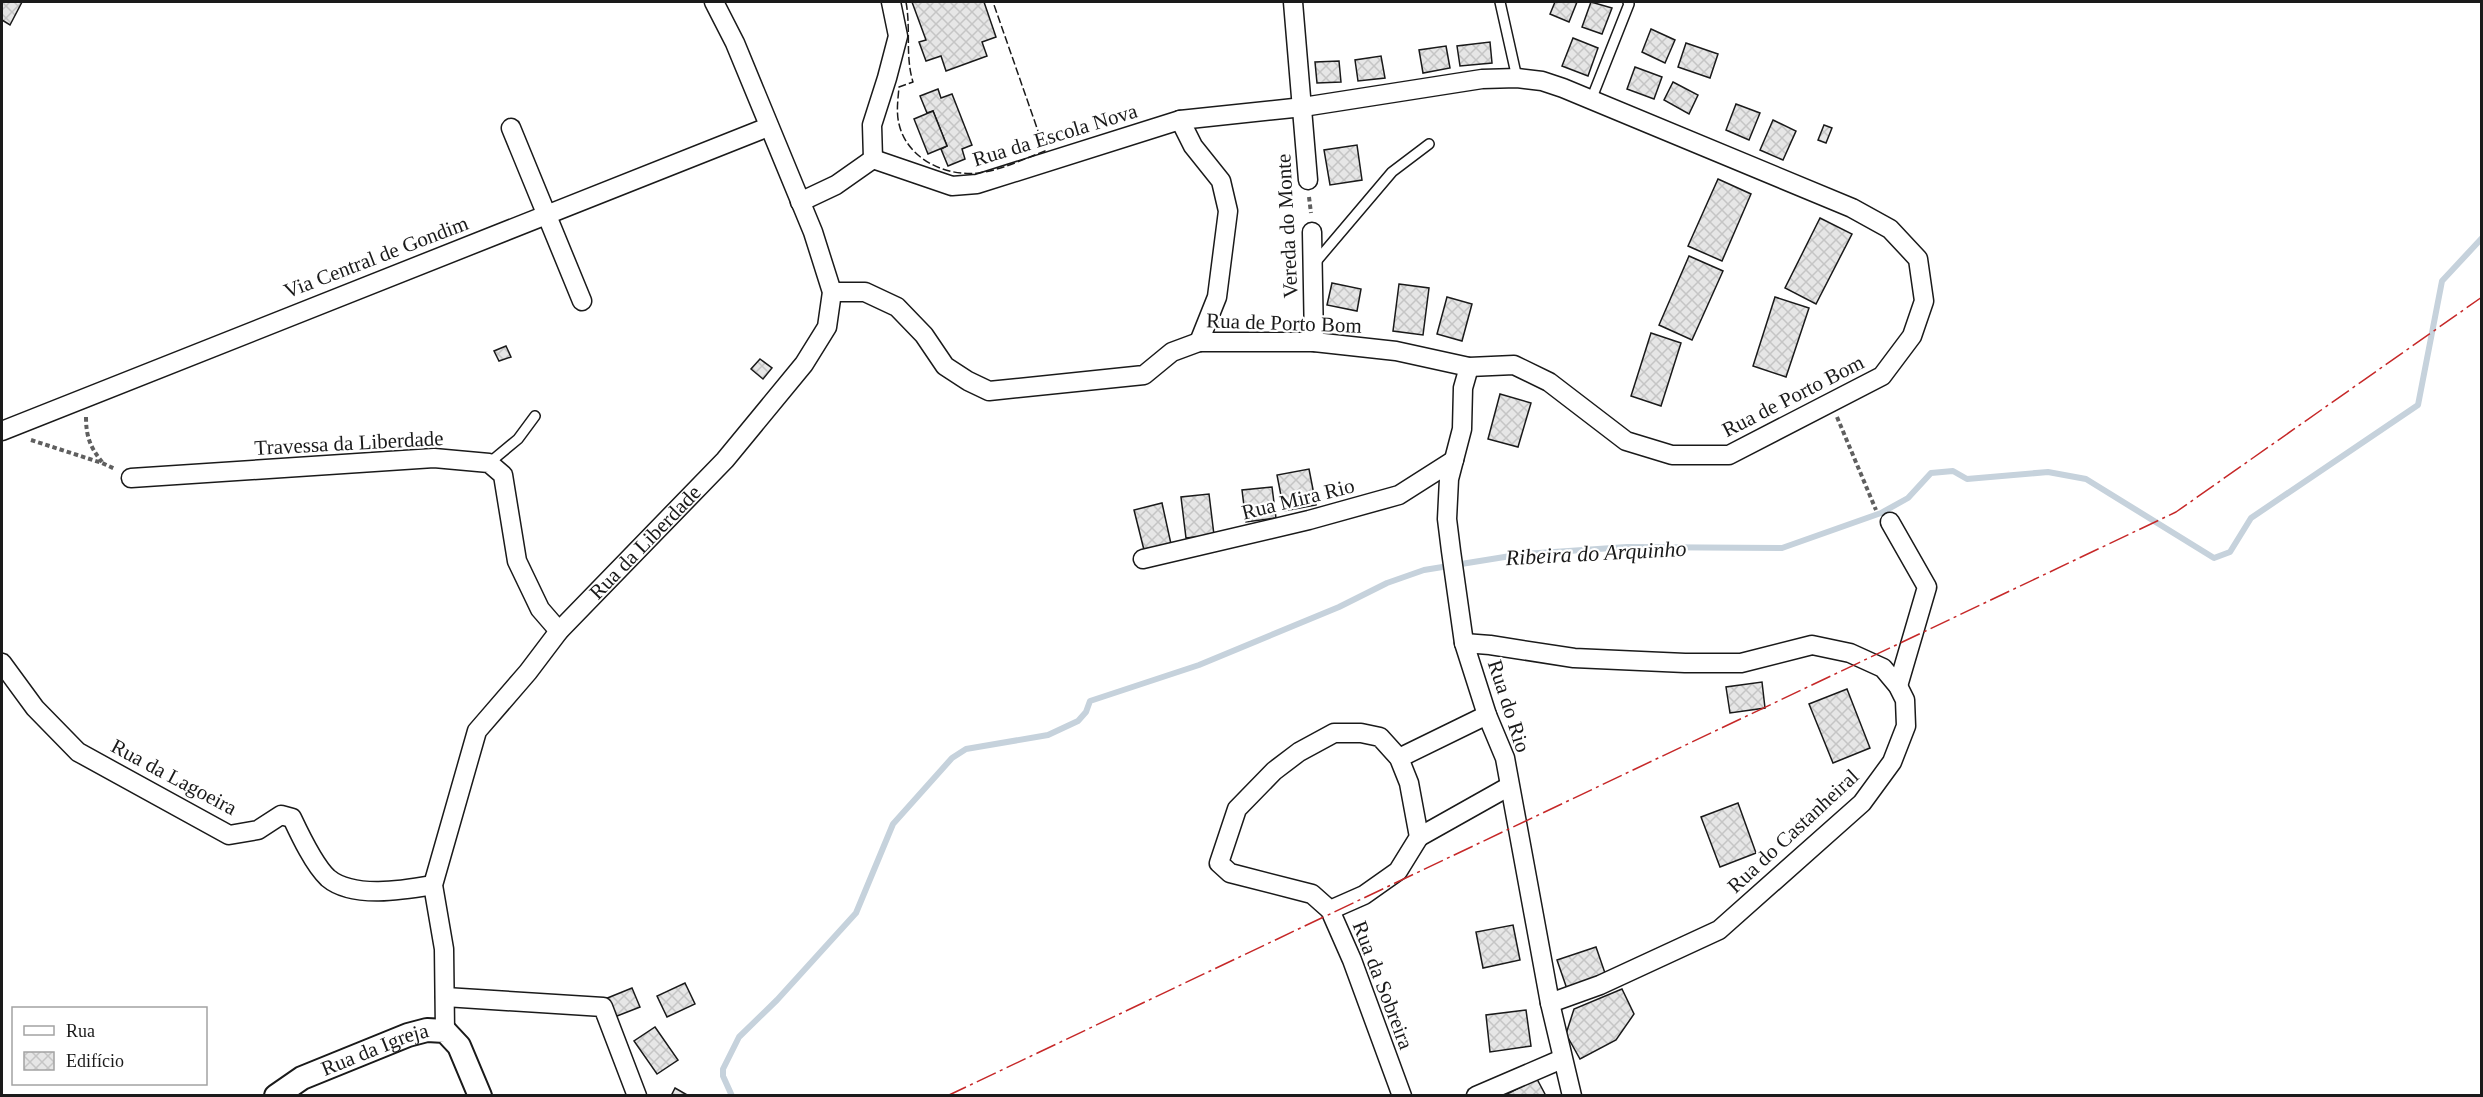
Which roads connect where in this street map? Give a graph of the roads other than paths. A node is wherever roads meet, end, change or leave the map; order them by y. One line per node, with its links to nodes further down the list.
1 (714, 2): 10 (street, Rua da Liberdade)
2 (891, 2): 13 (street)
3 (1293, 2): 8 (street, Vereda do Monte)
4 (1500, 2): 6 (lane)
5 (1628, 2): 7 (lane)
6 (1517, 78): 7 (street, Rua de Porto Bom); 8 (street, Rua de Porto Bom)
7 (1591, 100): 23 (street, Rua de Porto Bom)
8 (1303, 107): 9 (street, Rua da Escola Nova); 14 (street, Vereda do Monte)
9 (1180, 120): 13 (street, Rua da Escola Nova); 21 (street)
10 (768, 127): 15 (street, Rua da Liberdade); 16 (street, Via Central de Gondim)
11 (511, 128): 16 (street)
12 (1429, 144): 18 (lane)
13 (873, 159): 15 (street)
14 (1308, 180)
15 (800, 202): 19 (street, Rua da Liberdade)
16 (546, 214): 20 (street); 25 (street, Via Central de Gondim)
17 (1312, 232): 18 (street, Vereda do Monte)
18 (1312, 266): 22 (street, Vereda do Monte)
19 (832, 292): 21 (street, Rua de Porto Bom); 31 (street, Rua da Liberdade)
20 (582, 301)
21 (1199, 342): 22 (street, Rua de Porto Bom)
22 (1314, 342): 23 (street, Rua de Porto Bom)
23 (1469, 367): 26 (street, Rua do Rio)
24 (535, 416): 27 (lane)
25 (2, 430)
26 (1454, 460): 30 (street, Rua Mira Rio); 32 (street, Rua do Rio)
27 (489, 463): 28 (street, Travessa da Liberdade); 31 (street)
28 (131, 478)
29 (1890, 522): 34 (street)
30 (1143, 559)
31 (560, 631): 39 (street, Rua da Liberdade)
32 (1464, 643): 34 (street); 35 (street, Rua do Rio)
33 (2, 663): 39 (street, Rua da Lagoeira)
34 (1898, 686): 42 (street, Rua do Castanheiral)
35 (1487, 715): 36 (street); 37 (street, Rua do Rio)
36 (1399, 758): 38 (street); 40 (street)
37 (1508, 787): 38 (street); 42 (street, Rua do Rio)
38 (1419, 837): 40 (street, Rua da Sobreira)
39 (433, 885): 41 (street, Rua da Liberdade)
40 (1330, 910): 48 (street, Rua da Sobreira)
41 (445, 997): 43 (street, Rua da Liberdade); 47 (street)
42 (1550, 1003): 44 (street, Rua do Rio)
43 (445, 1031): 45 (street, Rua da Igreja); 46 (street)
44 (1562, 1059): 49 (street); 50 (street, Rua do Rio)
45 (276, 1095)
46 (480, 1095)
47 (637, 1095)
48 (1402, 1095)
49 (1476, 1095)
50 (1572, 1095)

